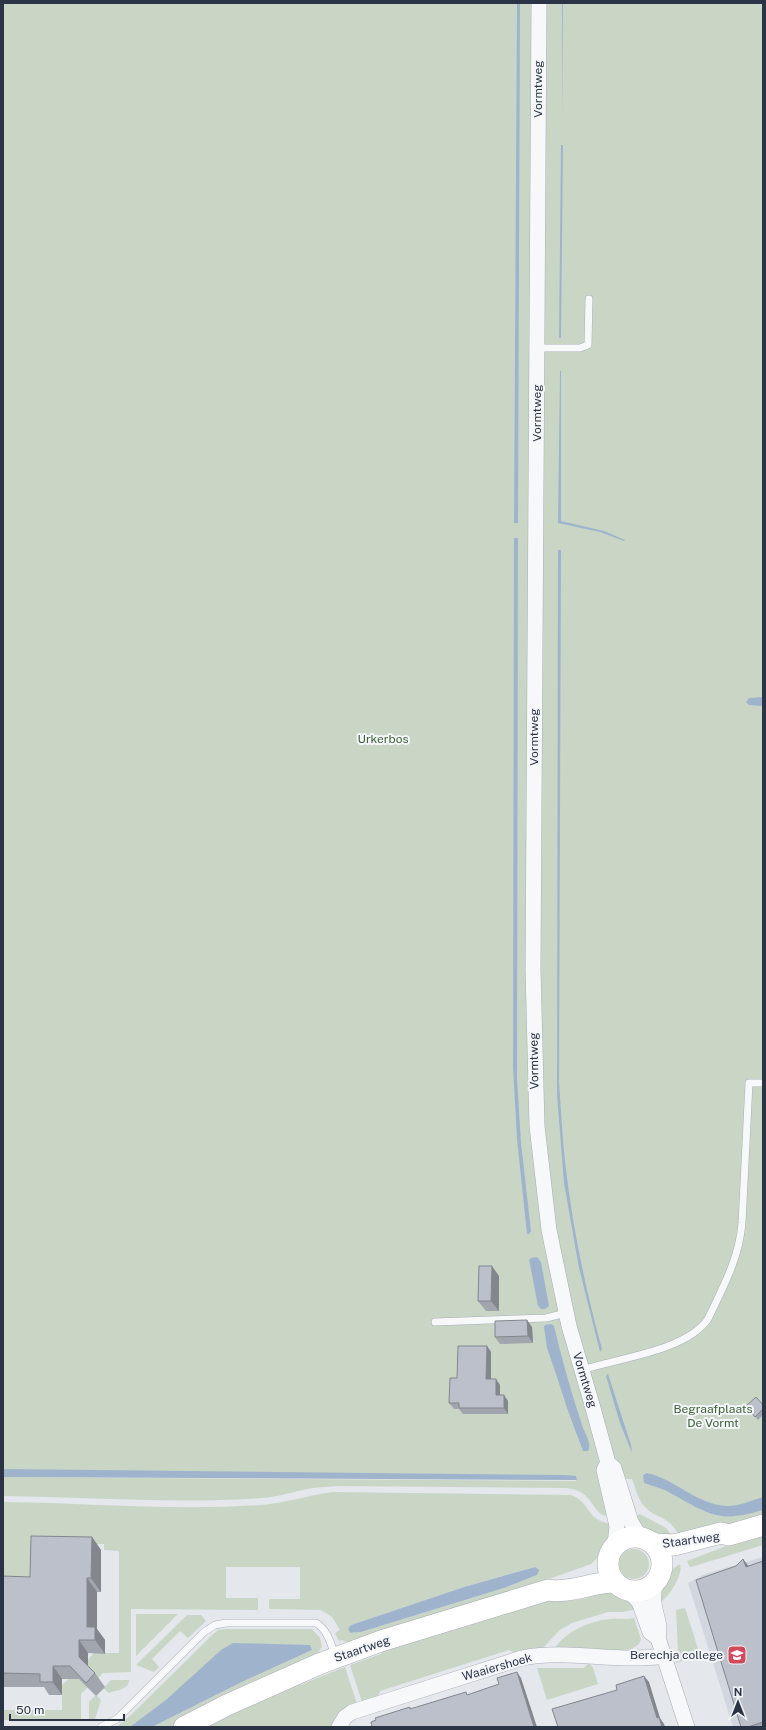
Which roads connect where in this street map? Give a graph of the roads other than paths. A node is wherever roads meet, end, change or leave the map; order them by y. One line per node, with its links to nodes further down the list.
1 (539, 3): 3 (street, Vormtweg)
2 (589, 299): 3 (lane)
3 (537, 348): 5 (street, Vormtweg)
4 (763, 1083): 7 (lane)
5 (566, 1314): 6 (lane); 7 (street, Vormtweg)
6 (435, 1322)
7 (582, 1370): 8 (street, Vormtweg)
8 (608, 1464): 11 (street, Vormtweg); 12 (street, Vormtweg)
9 (763, 1525): 10 (main road, Staartweg)
10 (729, 1535): 11 (main road, Staartweg); 13 (main road, Staartweg)
11 (647, 1541): 12 (main road); 13 (main road)
12 (612, 1551): 14 (main road); 15 (main road, Staartweg)
13 (658, 1576): 14 (main road); 16 (street)
14 (621, 1586): 15 (main road, Staartweg); 16 (street)
15 (548, 1590): 18 (main road, Staartweg)
16 (659, 1633): 17 (street)
17 (664, 1656): 21 (street, Waaiershoek); 22 (street)
18 (336, 1657): 19 (lane); 20 (main road, Staartweg)
19 (101, 1727)
20 (184, 1727)
21 (339, 1727)
22 (686, 1727)

